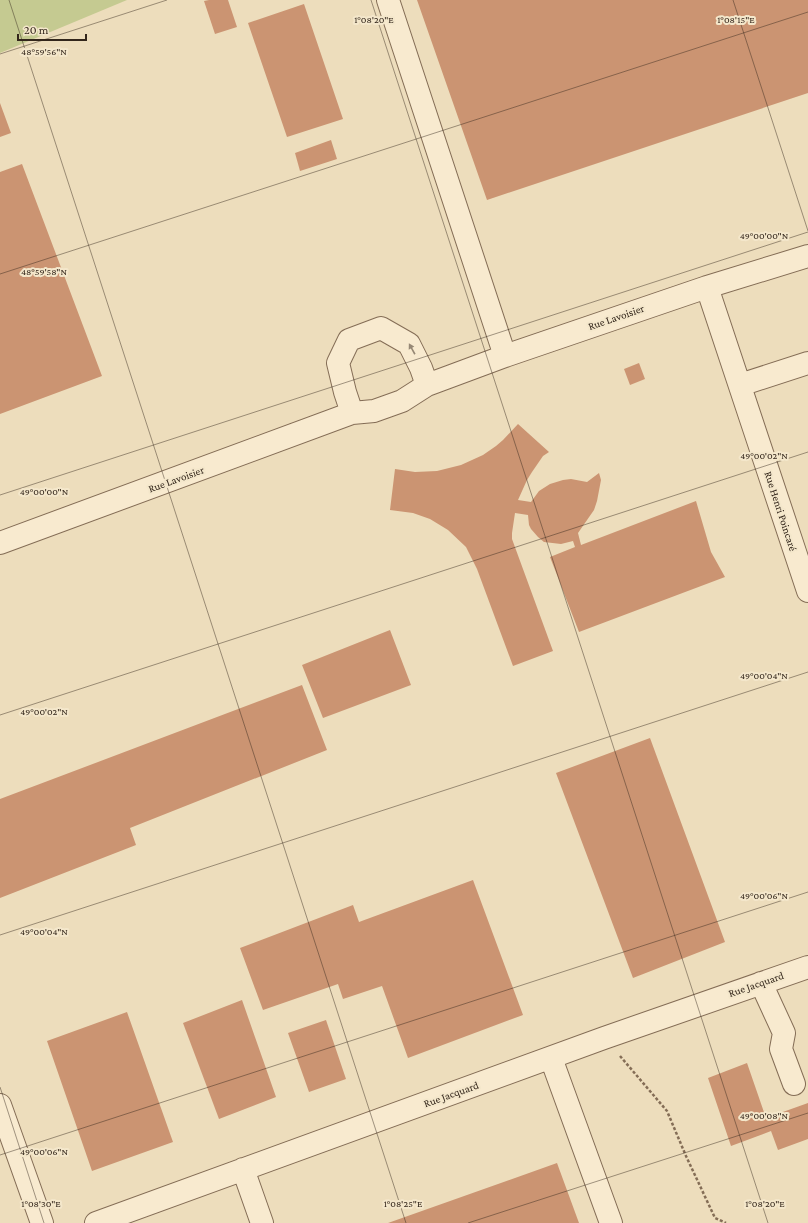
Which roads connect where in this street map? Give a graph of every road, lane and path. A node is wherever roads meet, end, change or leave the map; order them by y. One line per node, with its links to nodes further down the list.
1 (388, 0): 4 (street)
2 (808, 256): 3 (street, Rue Lavoisier)
3 (707, 287): 4 (street, Rue Lavoisier); 7 (street, Rue Henri Poincaré)
4 (505, 356): 6 (street, Rue Lavoisier)
5 (808, 363): 7 (street)
6 (427, 385): 8 (street, Rue Lavoisier); 8 (street, one-way to 8)
7 (740, 385): 10 (street, Rue Henri Poincaré)
8 (352, 413): 9 (street, Rue Lavoisier)
9 (0, 543)
10 (808, 591)
11 (808, 967): 12 (street, Rue Jacquard)
12 (761, 983): 13 (street, Rue Jacquard); 15 (street)
13 (604, 1038): 14 (street, Rue Jacquard); 22 (path)
14 (551, 1058): 17 (street, Rue Jacquard); 21 (street)
15 (794, 1084)
16 (0, 1105): 18 (street)
17 (243, 1169): 19 (street, Rue Jacquard); 20 (street)
18 (42, 1223)
19 (96, 1223)
20 (262, 1223)
21 (611, 1223)
22 (726, 1223)

